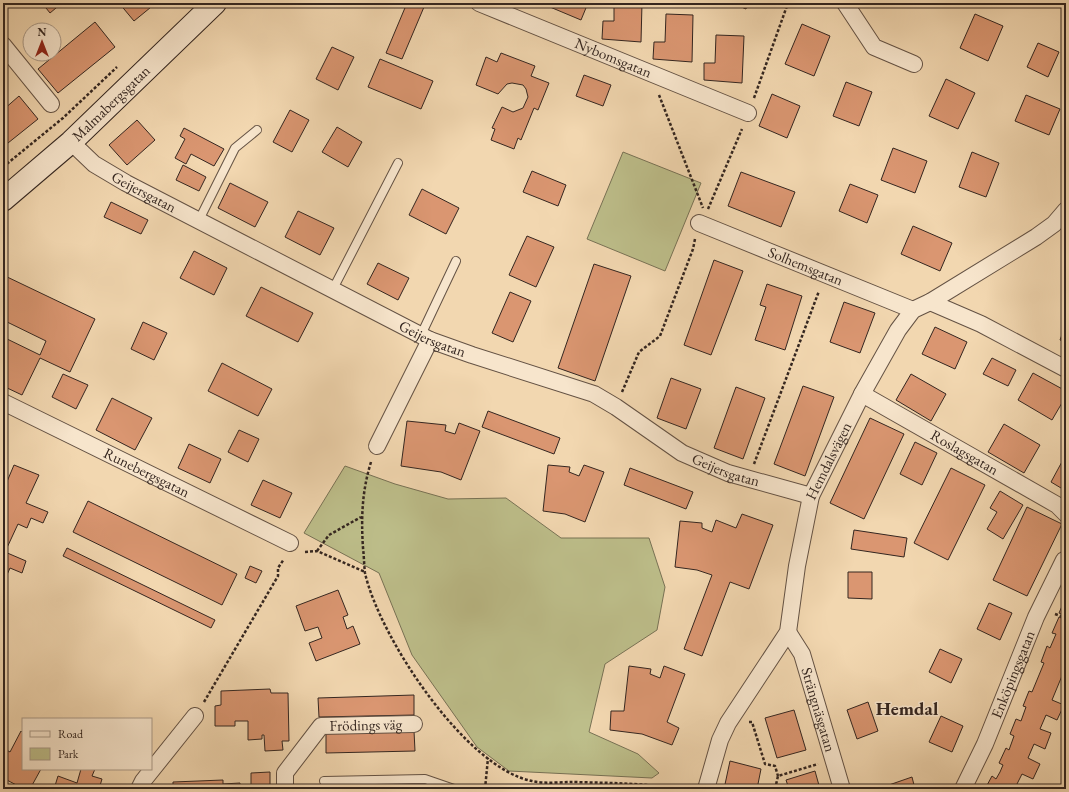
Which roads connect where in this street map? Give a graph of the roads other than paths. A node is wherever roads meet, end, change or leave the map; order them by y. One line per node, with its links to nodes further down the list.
1 (215, 3): 9 (main road, Malmabergsgatan)
2 (845, 3): 5 (street)
3 (483, 4): 7 (street, Nybomsgatan)
4 (3, 45): 6 (street)
5 (914, 64)
6 (51, 104)
7 (748, 113)
8 (257, 130): 13 (lane)
9 (71, 142): 11 (main road, Malmabergsgatan); 13 (street, Geijersgatan)
10 (398, 163): 16 (lane)
11 (3, 200)
12 (1066, 210): 17 (street, Hemdalsvägen)
13 (199, 220): 16 (street, Geijersgatan)
14 (698, 223): 18 (street, Solhemsgatan)
15 (456, 261): 19 (lane)
16 (333, 290): 19 (street, Geijersgatan)
17 (930, 302): 18 (street, Hemdalsvägen); 20 (street)
18 (913, 310): 21 (street, Hemdalsvägen)
19 (425, 338): 23 (street); 24 (street, Geijersgatan)
20 (1066, 369)
21 (862, 394): 24 (street, Hemdalsvägen); 25 (street, Roslagsgatan)
22 (3, 402): 26 (street, Runebergsgatan)
23 (377, 446)
24 (811, 496): 28 (street, Hemdalsvägen)
25 (1066, 514)
26 (288, 550)
27 (1065, 558): 39 (street, Enköpingsgatan)
28 (788, 632): 37 (street, Hemdalsvägen); 38 (street, Strängnäsgatan)
29 (195, 716): 31 (street)
30 (414, 724): 35 (street, Frödings väg)
31 (152, 770)
32 (152, 770): 34 (street)
33 (324, 781): 36 (lane)
34 (139, 789)
35 (285, 789)
36 (454, 789)
37 (706, 789)
38 (842, 789)
39 (962, 789)

